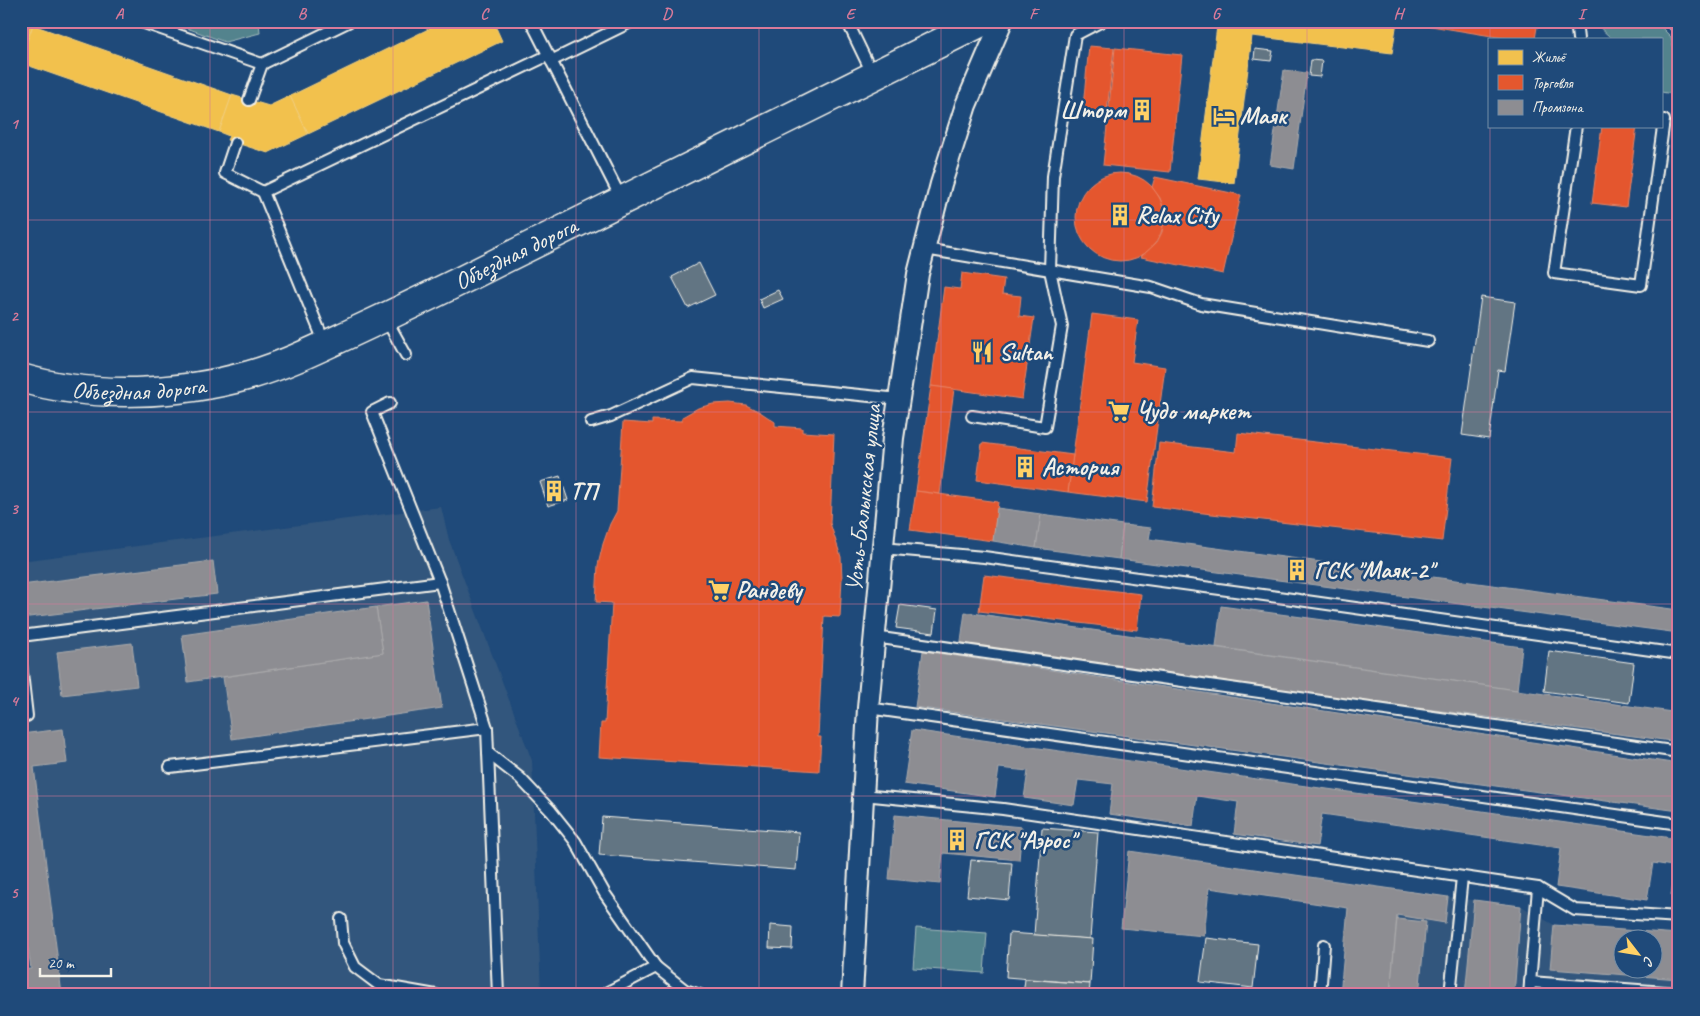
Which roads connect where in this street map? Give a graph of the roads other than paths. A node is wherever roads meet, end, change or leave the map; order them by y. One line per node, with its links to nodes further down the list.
1 (138, 21): 15 (lane)
2 (350, 21): 11 (lane)
3 (532, 21): 14 (lane)
4 (633, 21): 14 (lane)
5 (847, 21): 16 (lane)
6 (984, 21): 16 (main road, Объездная дорога)
7 (1002, 21): 23 (street, Усть-Балыкская улица)
8 (1102, 21): 24 (lane)
9 (1576, 21): 13 (lane)
10 (1671, 21): 12 (lane)
11 (336, 24): 15 (lane)
12 (1679, 29)
13 (1578, 38)
14 (550, 58): 21 (lane); 22 (lane)
15 (262, 64): 17 (lane)
16 (873, 76): 22 (main road, Объездная дорога)
17 (249, 100)
18 (1664, 120): 19 (lane)
19 (1576, 128)
20 (235, 143): 21 (lane)
21 (263, 192): 27 (lane)
22 (623, 201): 25 (main road, Объездная дорога)
23 (925, 249): 24 (lane); 30 (street, Усть-Балыкская улица)
24 (1050, 270): 26 (lane); 32 (lane)
25 (386, 318): 27 (main road, Объездная дорога); 28 (lane)
26 (1428, 341)
27 (325, 345): 29 (main road, Объездная дорога)
28 (406, 355)
29 (21, 378)
30 (899, 399): 33 (lane); 34 (street, Усть-Балыкская улица)
31 (390, 403): 35 (lane)
32 (972, 416)
33 (591, 422)
34 (882, 548): 37 (street, Усть-Балыкская улица); 38 (lane)
35 (440, 582): 36 (lane); 42 (lane)
36 (21, 636)
37 (874, 637): 40 (street, Усть-Балыкская улица); 43 (lane)
38 (1679, 654)
39 (21, 664): 41 (lane)
40 (868, 708): 46 (street, Усть-Балыкская улица); 47 (lane)
41 (21, 716)
42 (487, 728): 44 (lane); 45 (lane)
43 (1679, 752)
44 (488, 753): 53 (lane); 57 (lane)
45 (170, 767)
46 (863, 795): 48 (lane); 60 (street, Усть-Балыкская улица)
47 (1679, 824)
48 (1462, 877): 49 (lane); 62 (lane)
49 (1538, 888): 50 (lane); 54 (lane)
50 (1679, 918)
51 (341, 919): 56 (lane)
52 (1324, 945): 61 (lane)
53 (656, 967): 58 (lane); 59 (lane)
54 (1530, 982): 55 (lane); 63 (lane)
55 (1679, 993)
56 (436, 995)
57 (498, 995)
58 (602, 995)
59 (700, 995)
60 (852, 995)
61 (1320, 995)
62 (1450, 995)
63 (1529, 995)

